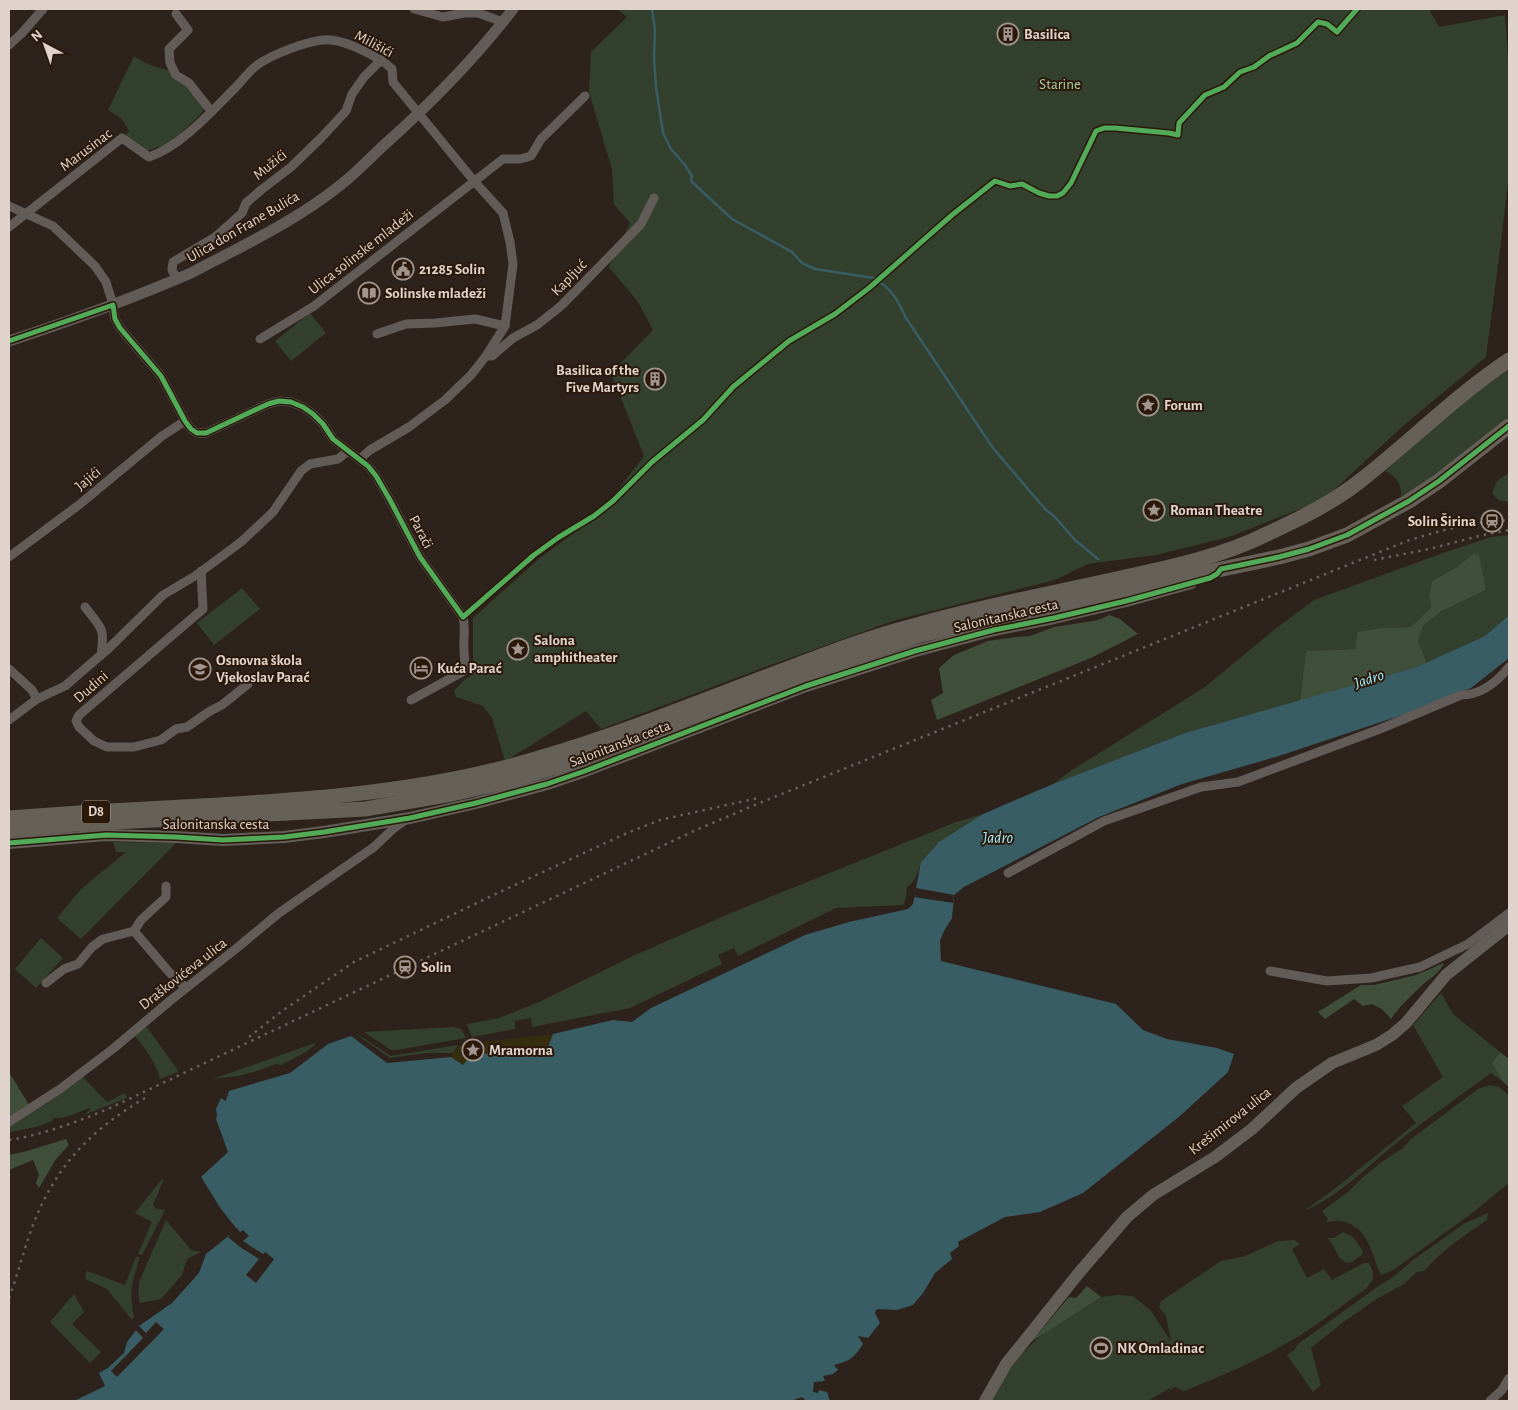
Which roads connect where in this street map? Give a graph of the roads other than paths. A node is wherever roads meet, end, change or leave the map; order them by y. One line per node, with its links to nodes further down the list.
1 (43, 9): 7 (street)
2 (414, 9): 5 (street)
3 (513, 9): 5 (street, Ulica don Frane Bulića)
4 (176, 14): 10 (street)
5 (503, 22): 11 (street, Ulica don Frane Bulića)
6 (320, 40): 8 (street, Milišići); 10 (street, Marusinac)
7 (9, 45)
8 (381, 60): 11 (street, Milišići); 17 (street, Mužići)
9 (585, 96): 12 (street, Ulica solinske mladeži)
10 (211, 111): 15 (street, Marusinac)
11 (420, 113): 12 (street); 17 (street, Ulica don Frane Bulića)
12 (474, 181): 19 (street); 21 (street, Ulica solinske mladeži)
13 (654, 198): 24 (street, Kapljuć)
14 (9, 206): 15 (street)
15 (26, 214): 16 (street); 18 (street)
16 (9, 227)
17 (177, 279): 18 (street, Ulica don Frane Bulića)
18 (113, 305): 22 (street, Ulica don Frane Bulića); 27 (street)
19 (505, 326): 20 (street); 24 (street)
20 (377, 334)
21 (260, 339)
22 (9, 341)
23 (1509, 350): 26 (highway)
24 (486, 356): 30 (street)
25 (1509, 360): 26 (highway, D8)
26 (1496, 369): 42 (highway, D8)
27 (185, 421): 29 (street); 31 (street, Jajići)
28 (1509, 426): 32 (highway, D8)
29 (348, 451): 30 (street); 33 (street, Dudini)
30 (360, 459): 40 (street, Parači)
31 (9, 557)
32 (1221, 569): 43 (main road, Salonitanska cesta); 45 (highway, D8)
33 (201, 571): 35 (street, Dudini); 38 (street, Dudini)
34 (85, 607): 35 (street)
35 (101, 655): 39 (street, Dudini)
36 (1509, 667): 48 (street)
37 (9, 669): 39 (street)
38 (248, 684)
39 (38, 699): 41 (street, Dudini)
40 (411, 700)
41 (9, 720)
42 (9, 818)
43 (410, 818): 44 (main road, Salonitanska cesta); 47 (street, Draškovićeva ulica)
44 (365, 825): 46 (main road, Salonitanska cesta); 47 (street)
45 (9, 830)
46 (9, 843)
47 (374, 847): 55 (street, Draškovićeva ulica)
48 (1008, 873)
49 (166, 886): 52 (street)
50 (1509, 913): 53 (street)
51 (1509, 925): 58 (main road, Krešimirova ulica)
52 (134, 931): 54 (street); 55 (street)
53 (1270, 971)
54 (46, 983)
55 (186, 988): 56 (street, Draškovićeva ulica)
56 (9, 1122)
57 (1509, 1378): 59 (street)
58 (986, 1401)
59 (1490, 1401)

